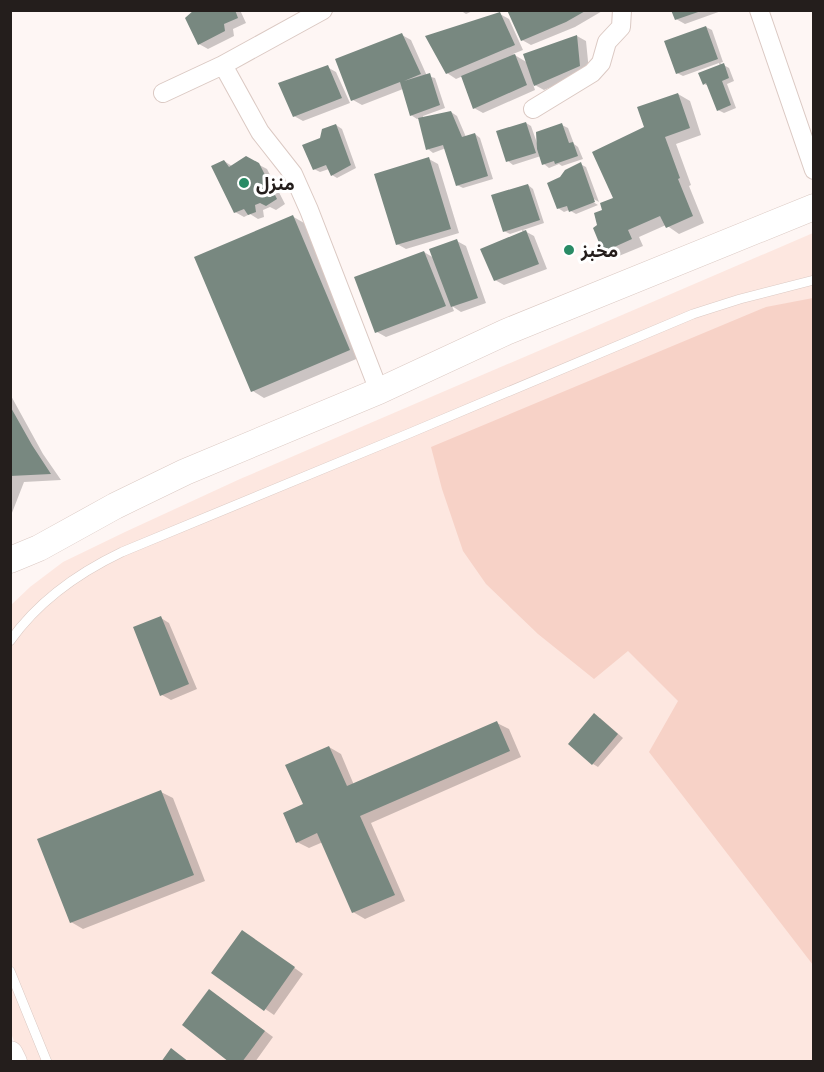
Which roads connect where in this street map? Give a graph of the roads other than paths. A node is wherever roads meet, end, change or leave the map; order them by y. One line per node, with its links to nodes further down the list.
1 (323, 10): 4 (street)
2 (622, 10): 6 (street)
3 (759, 10): 7 (street)
4 (224, 65): 5 (street); 10 (street)
5 (163, 93)
6 (532, 109)
7 (813, 170)
8 (813, 207): 10 (main road)
9 (813, 279): 14 (lane)
10 (379, 391): 11 (main road)
11 (39, 548): 12 (main road); 13 (main road)
12 (10, 560)
13 (10, 579)
14 (10, 641)
15 (10, 971): 18 (lane)
16 (10, 1054): 17 (main road)
17 (14, 1062)
18 (47, 1062)

